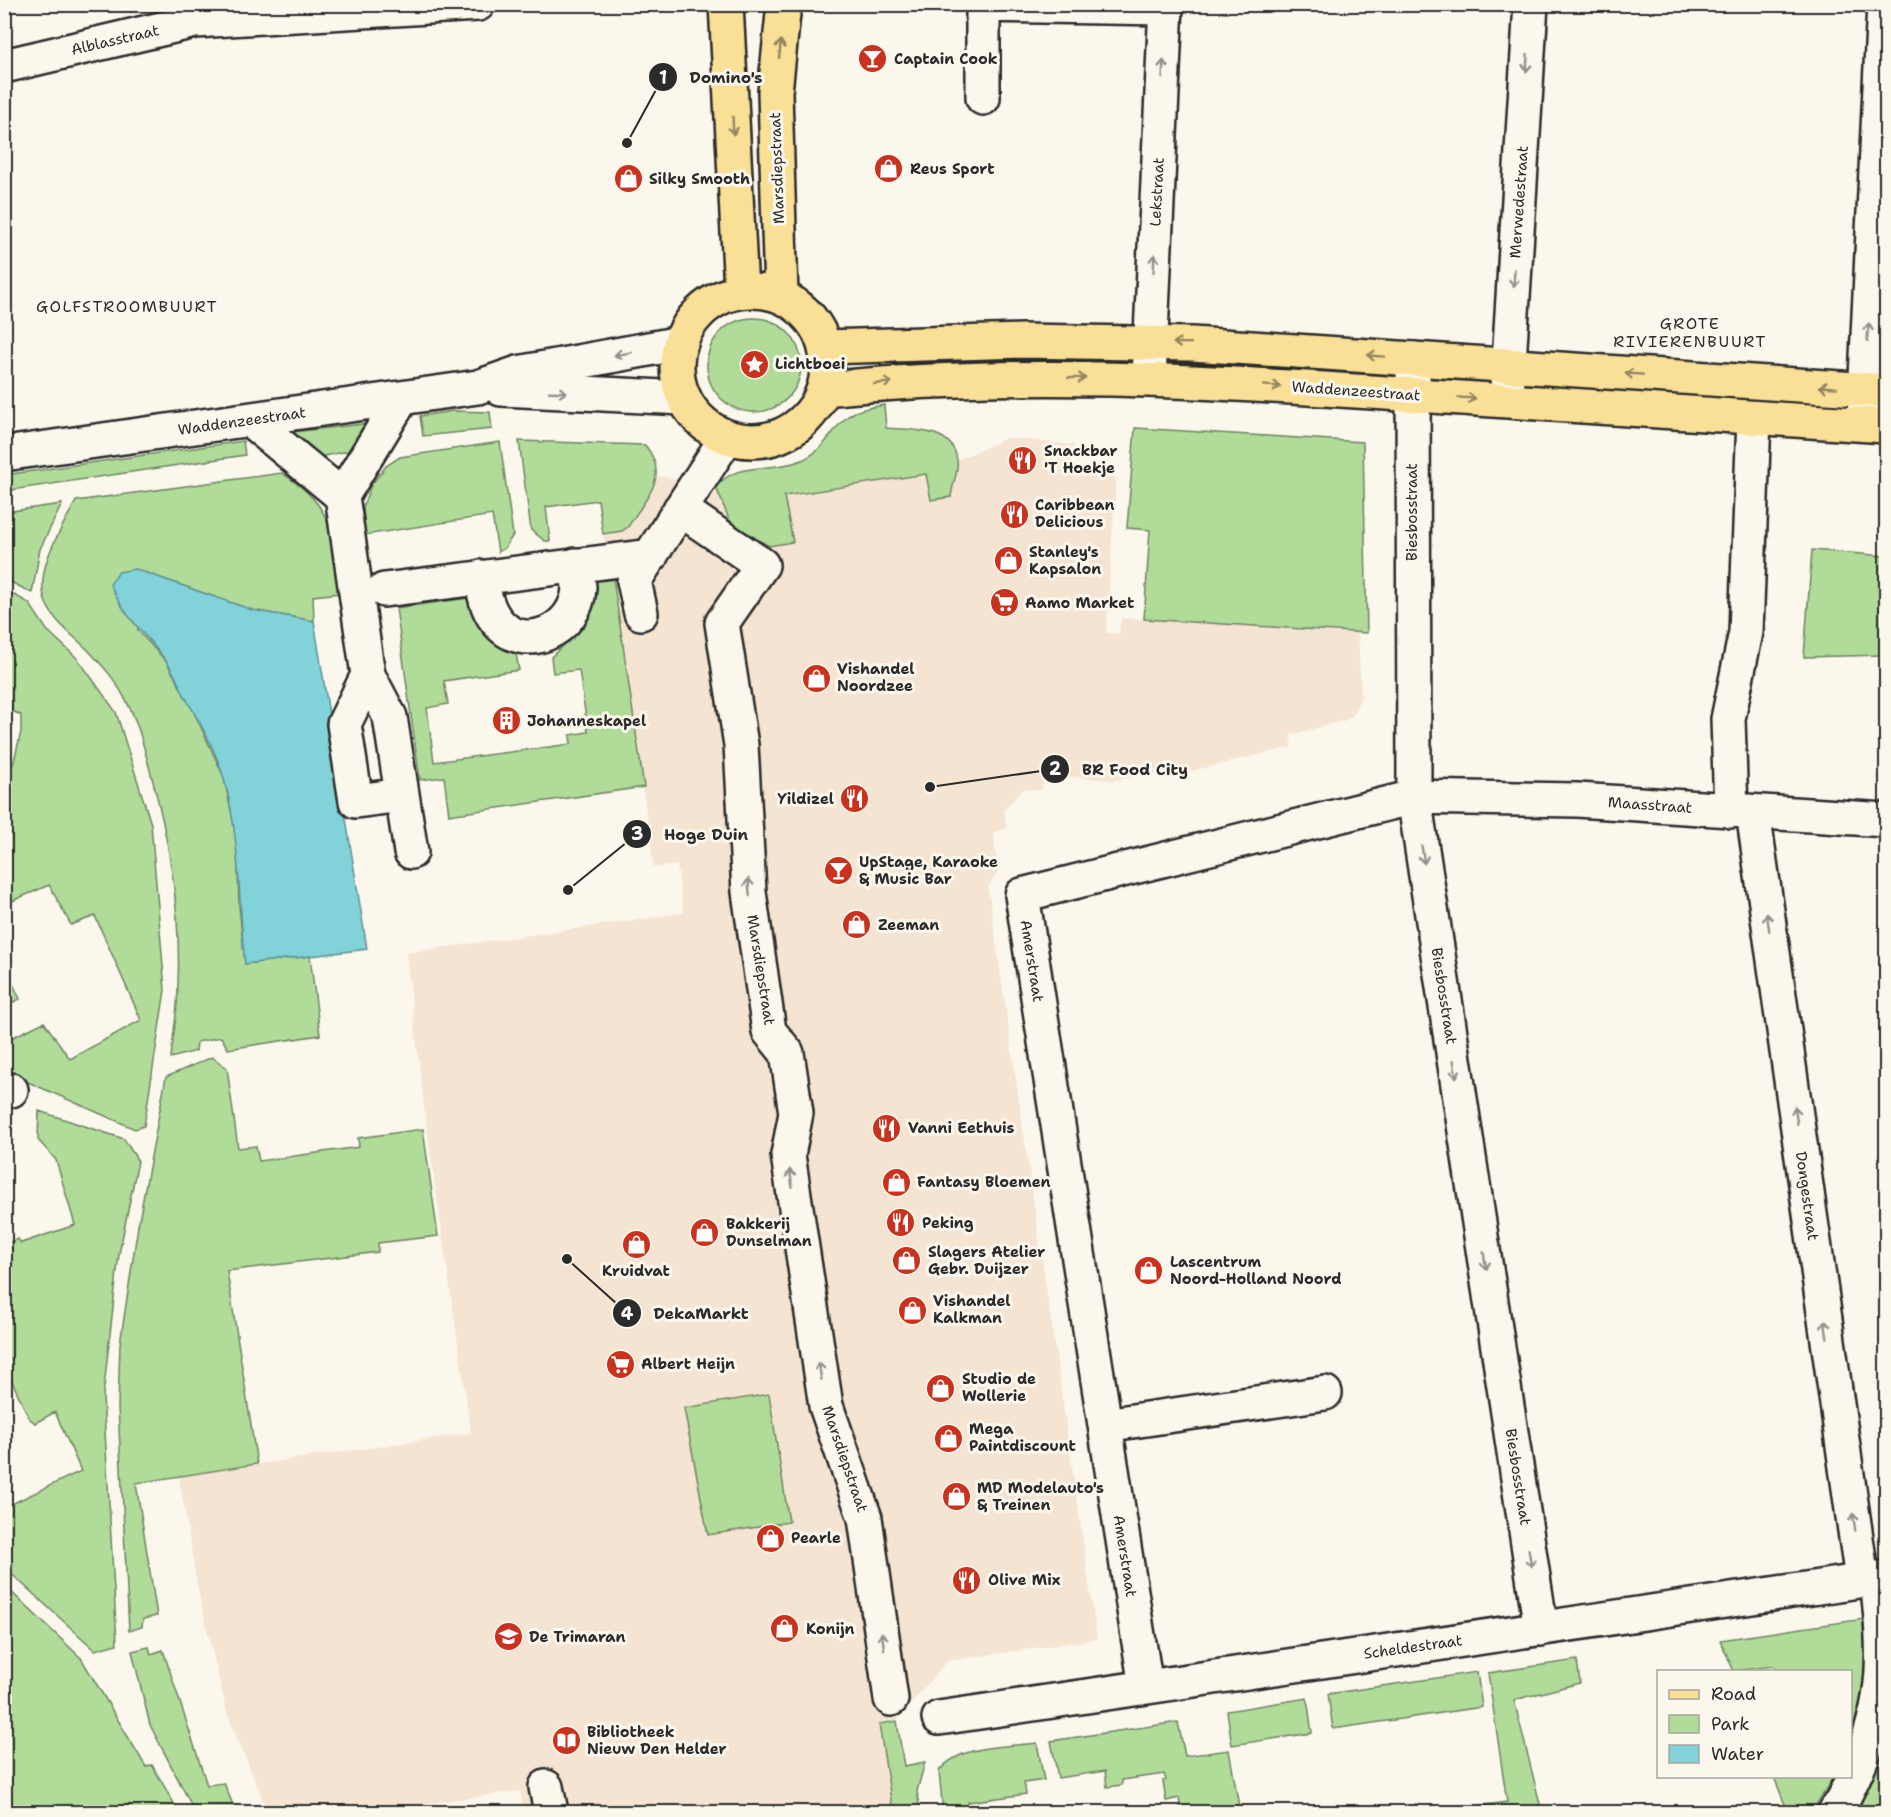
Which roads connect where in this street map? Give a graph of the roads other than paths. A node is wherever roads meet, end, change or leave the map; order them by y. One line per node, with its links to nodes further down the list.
1 (478, 4): 8 (street, Alblasstraat)
2 (726, 4): 10 (main road, one-way to 10)
3 (784, 4): 11 (main road, Marsdiepstraat, one-way to 3)
4 (1531, 4): 16 (street, Merwedestraat, one-way to 16)
5 (1884, 4): 20 (street, one-way to 5)
6 (983, 5): 7 (street); 9 (street)
7 (1166, 6): 13 (street, Lekstraat, one-way to 7)
8 (4, 66)
9 (983, 98)
10 (741, 291): 11 (main road); 12 (main road)
11 (781, 296): 14 (main road)
12 (681, 343): 18 (street, Waddenzeestraat, one-way to 18); 23 (main road)
13 (1150, 343): 14 (main road); 15 (main road, one-way to 13); 17 (street, Lekstraat)
14 (825, 346): 19 (main road)
15 (1413, 359): 16 (main road); 21 (street, Biesbosstraat)
16 (1509, 365): 20 (main road, one-way to 16); 24 (street, Merwedestraat)
17 (1149, 379): 19 (main road, Waddenzeestraat, one-way to 17); 21 (main road, Waddenzeestraat, one-way to 21)
18 (478, 387): 22 (street, Waddenzeestraat); 23 (street, Waddenzeestraat, one-way to 23)
19 (824, 389): 28 (main road)
20 (1876, 391): 27 (street)
21 (1412, 395): 24 (main road, Waddenzeestraat, one-way to 24); 39 (street, Biesbosstraat)
22 (402, 398): 26 (street, Waddenzeestraat); 30 (street)
23 (684, 398): 28 (main road)
24 (1507, 399): 25 (main road, Waddenzeestraat)
25 (1754, 418): 27 (main road, Waddenzeestraat); 40 (street, Dongestraat)
26 (250, 420): 29 (street, Waddenzeestraat); 30 (street)
27 (1875, 425)
28 (727, 437): 31 (street)
29 (4, 454)
30 (342, 496): 37 (street)
31 (680, 509): 32 (street); 48 (street, Marsdiepstraat, one-way to 31)
32 (651, 556): 33 (street); 36 (street)
33 (575, 565): 34 (street); 34 (street)
34 (481, 577): 35 (street)
35 (384, 590)
36 (641, 612)
37 (368, 675): 38 (street); 38 (street)
38 (402, 795): 42 (street)
39 (1414, 797): 40 (street, Maasstraat); 44 (street, Amerstraat); 46 (street, Biesbosstraat, one-way to 46)
40 (1742, 812): 41 (street, Maasstraat); 45 (street, Dongestraat, one-way to 40)
41 (1887, 820)
42 (411, 852)
43 (1325, 1393): 44 (street)
44 (1105, 1425): 47 (street, Amerstraat)
45 (1875, 1579): 46 (street, Scheldestraat); 50 (street, Dongestraat)
46 (1541, 1629): 47 (street, Scheldestraat)
47 (1146, 1687): 49 (street, Scheldestraat)
48 (891, 1699)
49 (939, 1718)
50 (1852, 1776)
51 (1851, 1778): 52 (street, Dongestraat)
52 (1835, 1812)

